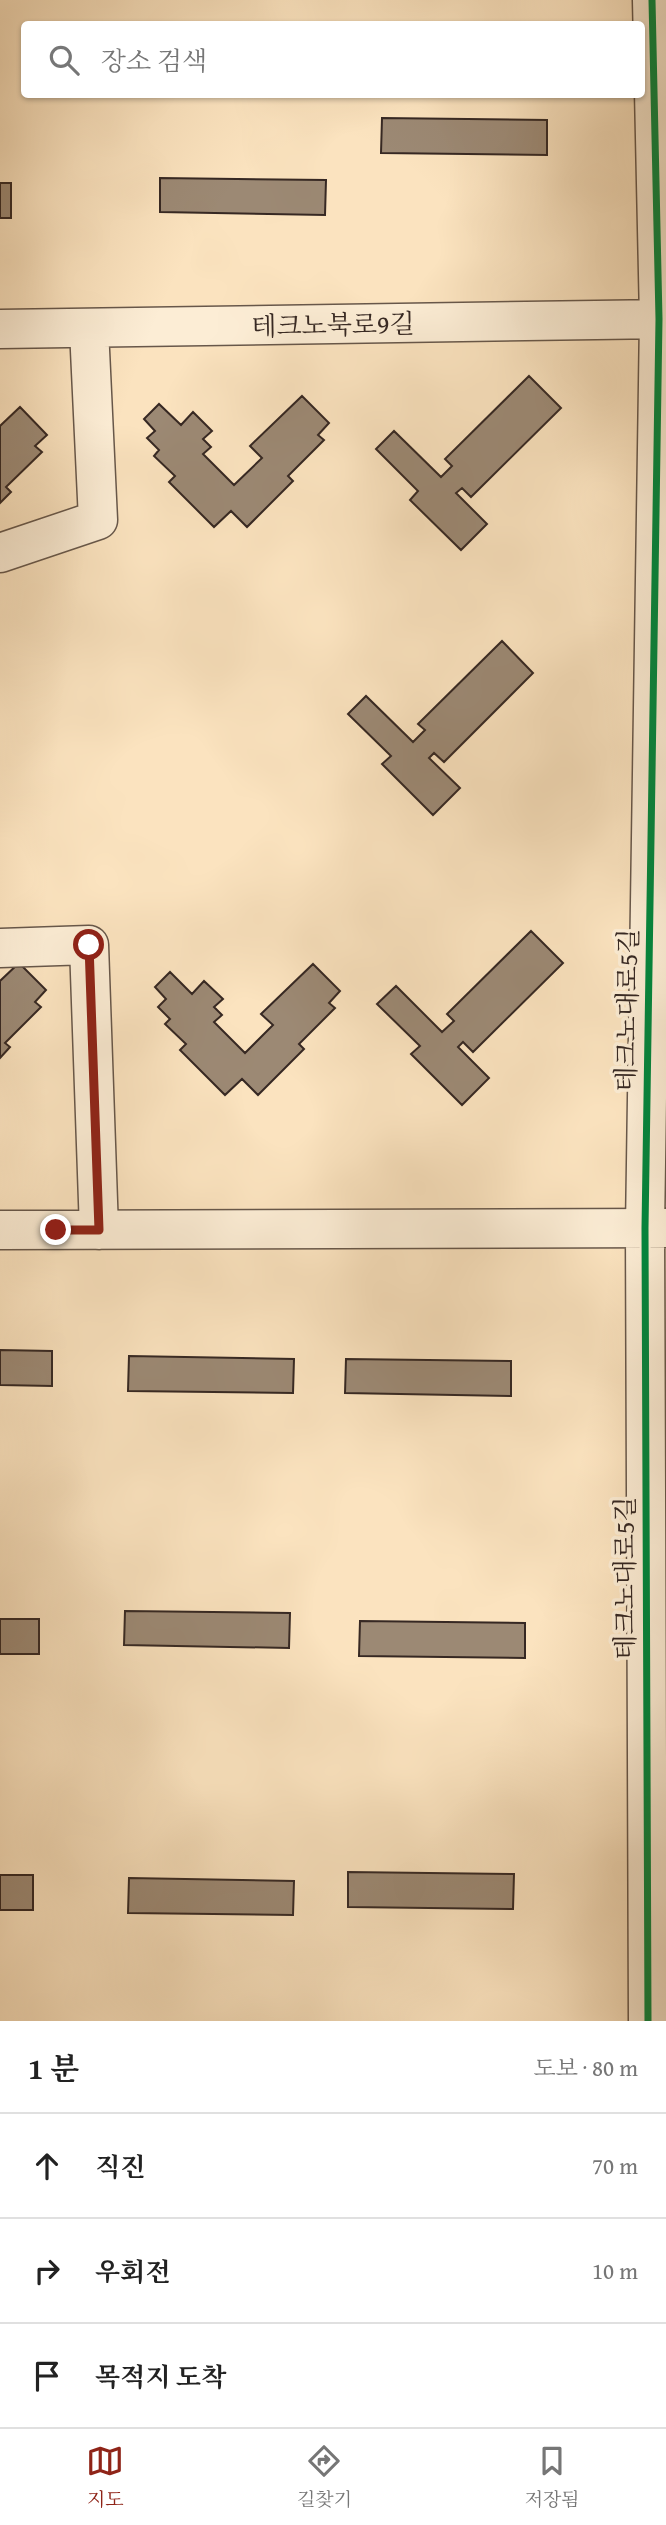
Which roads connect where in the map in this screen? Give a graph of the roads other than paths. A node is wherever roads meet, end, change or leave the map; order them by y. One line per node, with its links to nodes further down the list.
1 (652, 0): 2 (street, 테크노대로5길)
2 (662, 319): 4 (street, 테크노북로9길); 7 (street, 테크노대로5길)
3 (0, 329): 4 (street, 테크노북로9길)
4 (89, 329): 5 (street)
5 (0, 553)
6 (0, 948): 9 (street)
7 (655, 1228): 9 (street); 10 (street, 테크노대로5길)
8 (0, 1230): 9 (street)
9 (99, 1230)
10 (648, 2021)

